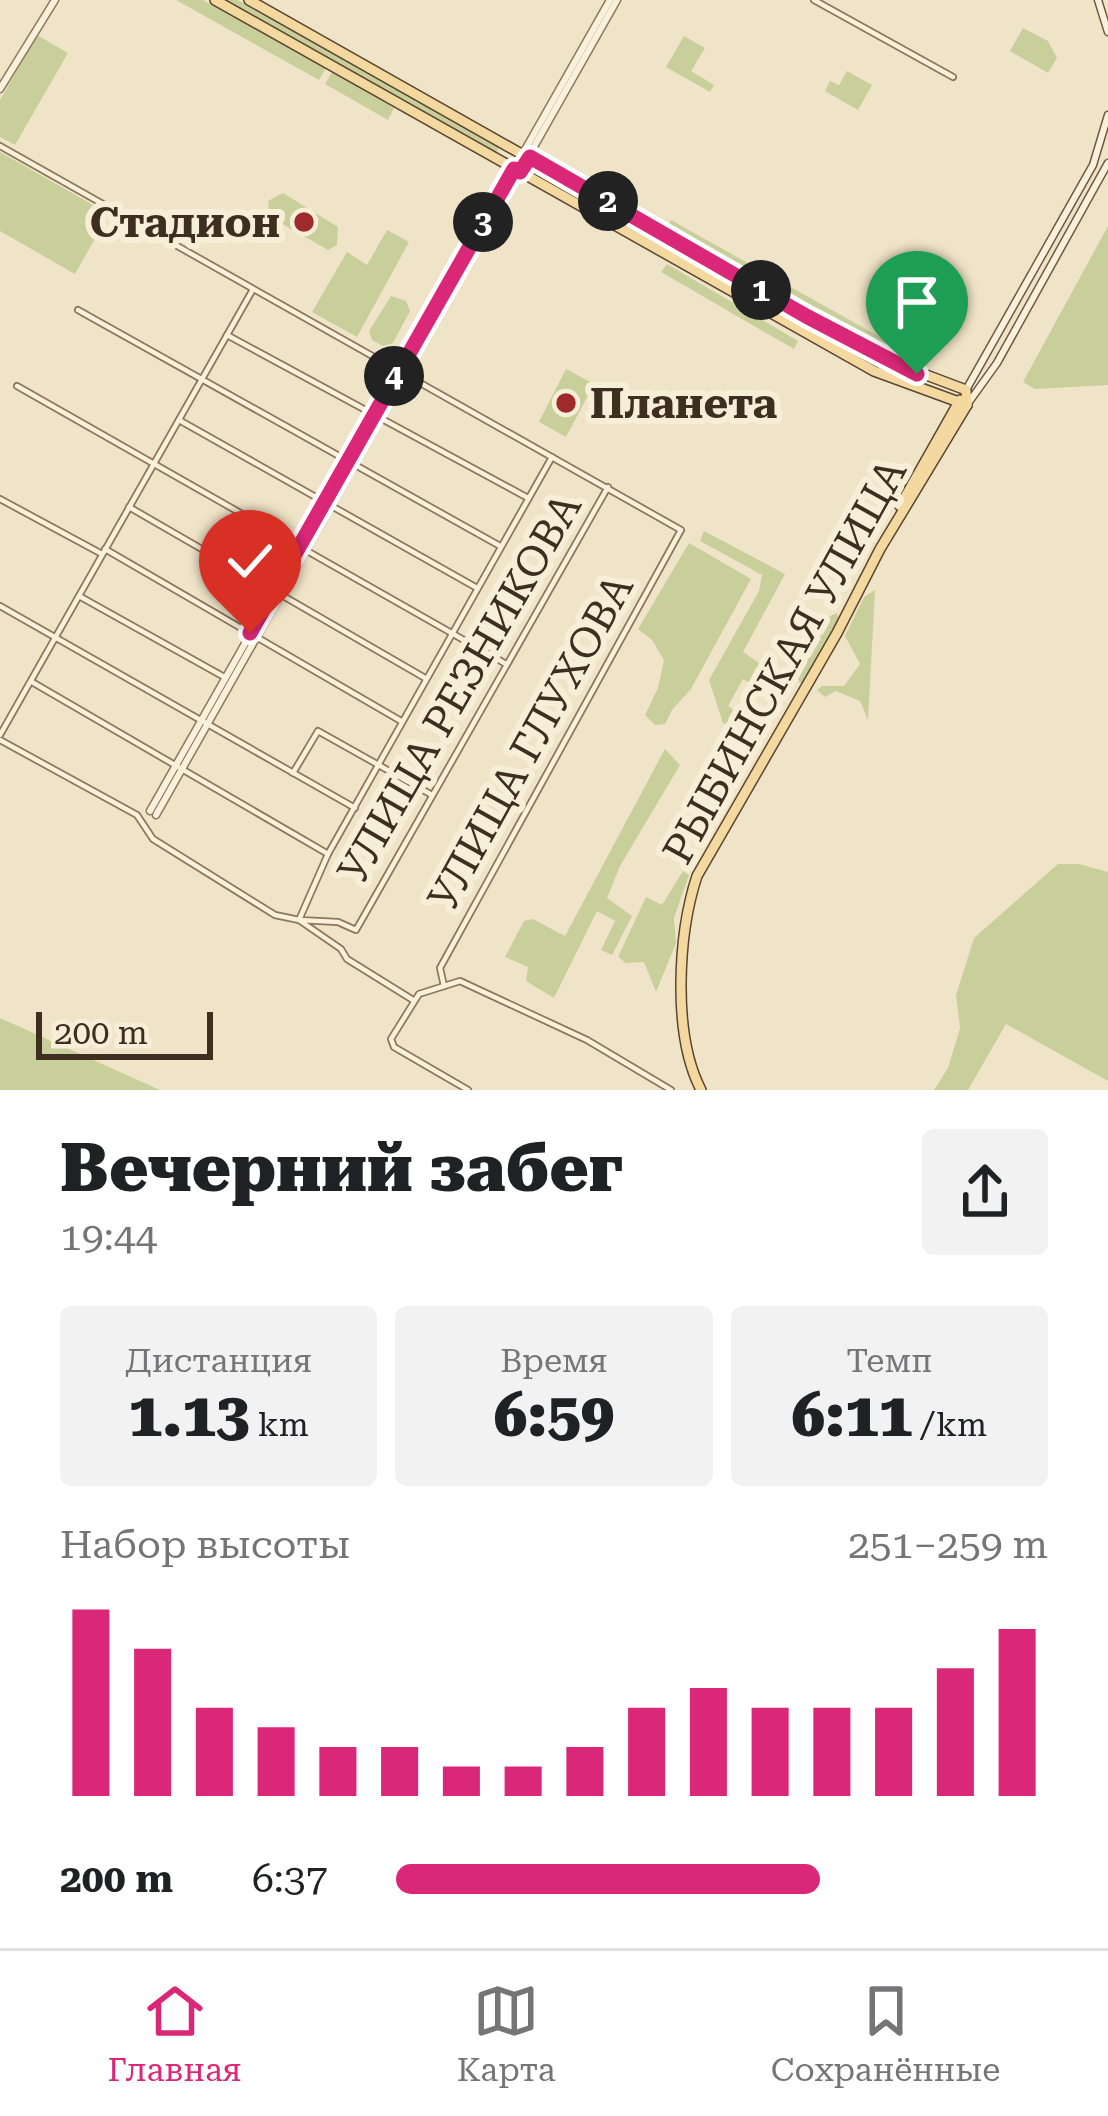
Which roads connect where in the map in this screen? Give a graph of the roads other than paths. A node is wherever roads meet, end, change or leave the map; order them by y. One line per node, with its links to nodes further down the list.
1 (55, 0): 9 (street)
2 (215, 0): 14 (main road)
3 (249, 0): 12 (main road)
4 (614, 0): 12 (street)
5 (814, 0): 8 (street)
6 (1098, 0): 7 (street)
7 (1108, 32)
8 (952, 77)
9 (0, 89)
10 (1108, 115): 21 (street)
11 (0, 146): 15 (street)
12 (527, 155): 14 (street); 21 (main road)
13 (1108, 163): 22 (street, РЫБИНСКАЯ УЛИЦА)
14 (517, 171): 18 (street); 22 (main road)
15 (251, 291): 17 (street); 18 (street)
16 (78, 310): 19 (street)
17 (227, 335): 19 (street); 23 (street)
18 (400, 373): 23 (street); 25 (street)
19 (201, 380): 24 (street); 26 (street)
20 (17, 386): 27 (street)
21 (966, 390): 22 (main road)
22 (963, 404): 63 (main road, РЫБИНСКАЯ УЛИЦА)
23 (375, 417): 26 (street); 29 (street)
24 (179, 420): 27 (street); 31 (street)
25 (552, 457): 28 (street); 29 (street)
26 (350, 462): 31 (street); 33 (street)
27 (154, 463): 32 (street); 34 (street)
28 (608, 487): 43 (street, УЛИЦА РЕЗНИКОВА); 59 (street, УЛИЦА ГЛУХОВА)
29 (528, 498): 33 (street)
30 (0, 500): 35 (street)
31 (327, 504): 34 (street); 36 (street)
32 (129, 507): 35 (street); 37 (street)
33 (500, 546): 36 (street)
34 (302, 548): 37 (street); 40 (street)
35 (104, 552): 38 (street); 41 (street)
36 (477, 588): 40 (street)
37 (276, 592): 41 (street); 45 (street)
38 (79, 596): 42 (street); 44 (street)
39 (0, 606): 42 (street)
40 (452, 633): 43 (street); 45 (street)
41 (253, 634): 44 (street); 47 (street)
42 (55, 636): 46 (street); 48 (street)
43 (506, 664): 53 (street, УЛИЦА РЕЗНИКОВА)
44 (228, 679): 48 (street)
45 (426, 679): 47 (street)
46 (31, 681): 49 (street); 51 (street)
47 (403, 722): 50 (street)
48 (204, 723): 51 (street); 52 (street)
49 (0, 737): 56 (street)
50 (379, 765): 52 (street); 53 (street); 54 (street)
51 (179, 766): 55 (street); 57 (street)
52 (293, 773): 54 (street)
53 (433, 796): 58 (street, УЛИЦА РЕЗНИКОВА)
54 (355, 808): 57 (street)
55 (153, 813): 56 (street)
56 (137, 815): 58 (street)
57 (328, 854): 58 (street)
58 (299, 920): 60 (street)
59 (444, 986): 60 (street); 62 (street)
60 (413, 1000): 61 (street)
61 (468, 1090)
62 (670, 1090)
63 (700, 1090)

